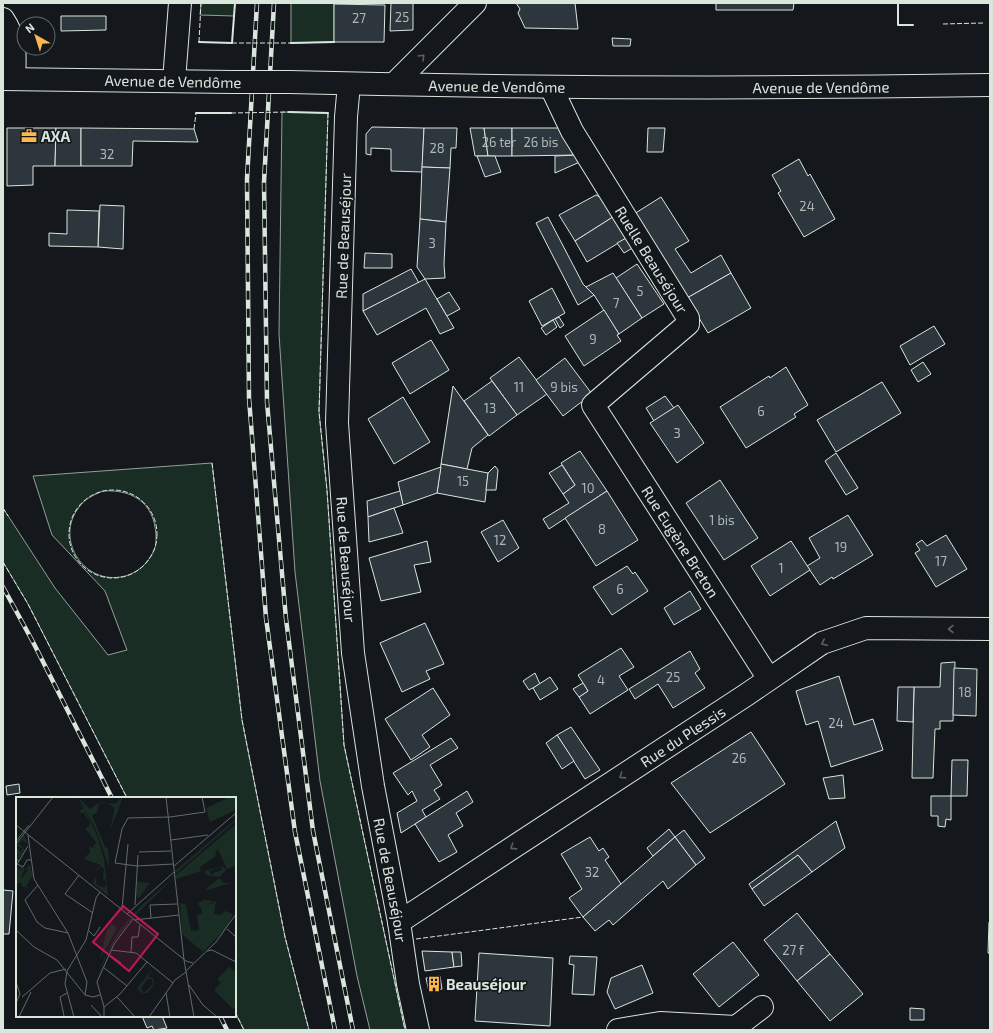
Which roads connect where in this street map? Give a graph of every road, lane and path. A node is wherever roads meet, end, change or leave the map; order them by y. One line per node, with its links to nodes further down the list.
1 (180, 3): 5 (street)
2 (475, 3): 7 (street, one-way to 2)
3 (3, 19): 4 (street)
4 (8, 79): 5 (street, Avenue de Vendôme)
5 (174, 81): 6 (street, Avenue de Vendôme, bridge)
6 (349, 84): 7 (street, Avenue de Vendôme); 13 (street, Rue de Beauséjour)
7 (394, 84): 9 (street, Avenue de Vendôme)
8 (990, 85): 9 (street, Avenue de Vendôme)
9 (551, 86): 10 (street, Ruelle Beauséjour)
10 (593, 405): 12 (street, Rue Eugène Breton)
11 (990, 629): 12 (street, Rue du Plessis, one-way to 12)
12 (769, 679): 13 (street, Rue du Plessis, one-way to 13)
13 (399, 922): 15 (street, Rue de Beauséjour)
14 (762, 1007): 16 (street)
15 (418, 1030)
16 (618, 1030)

